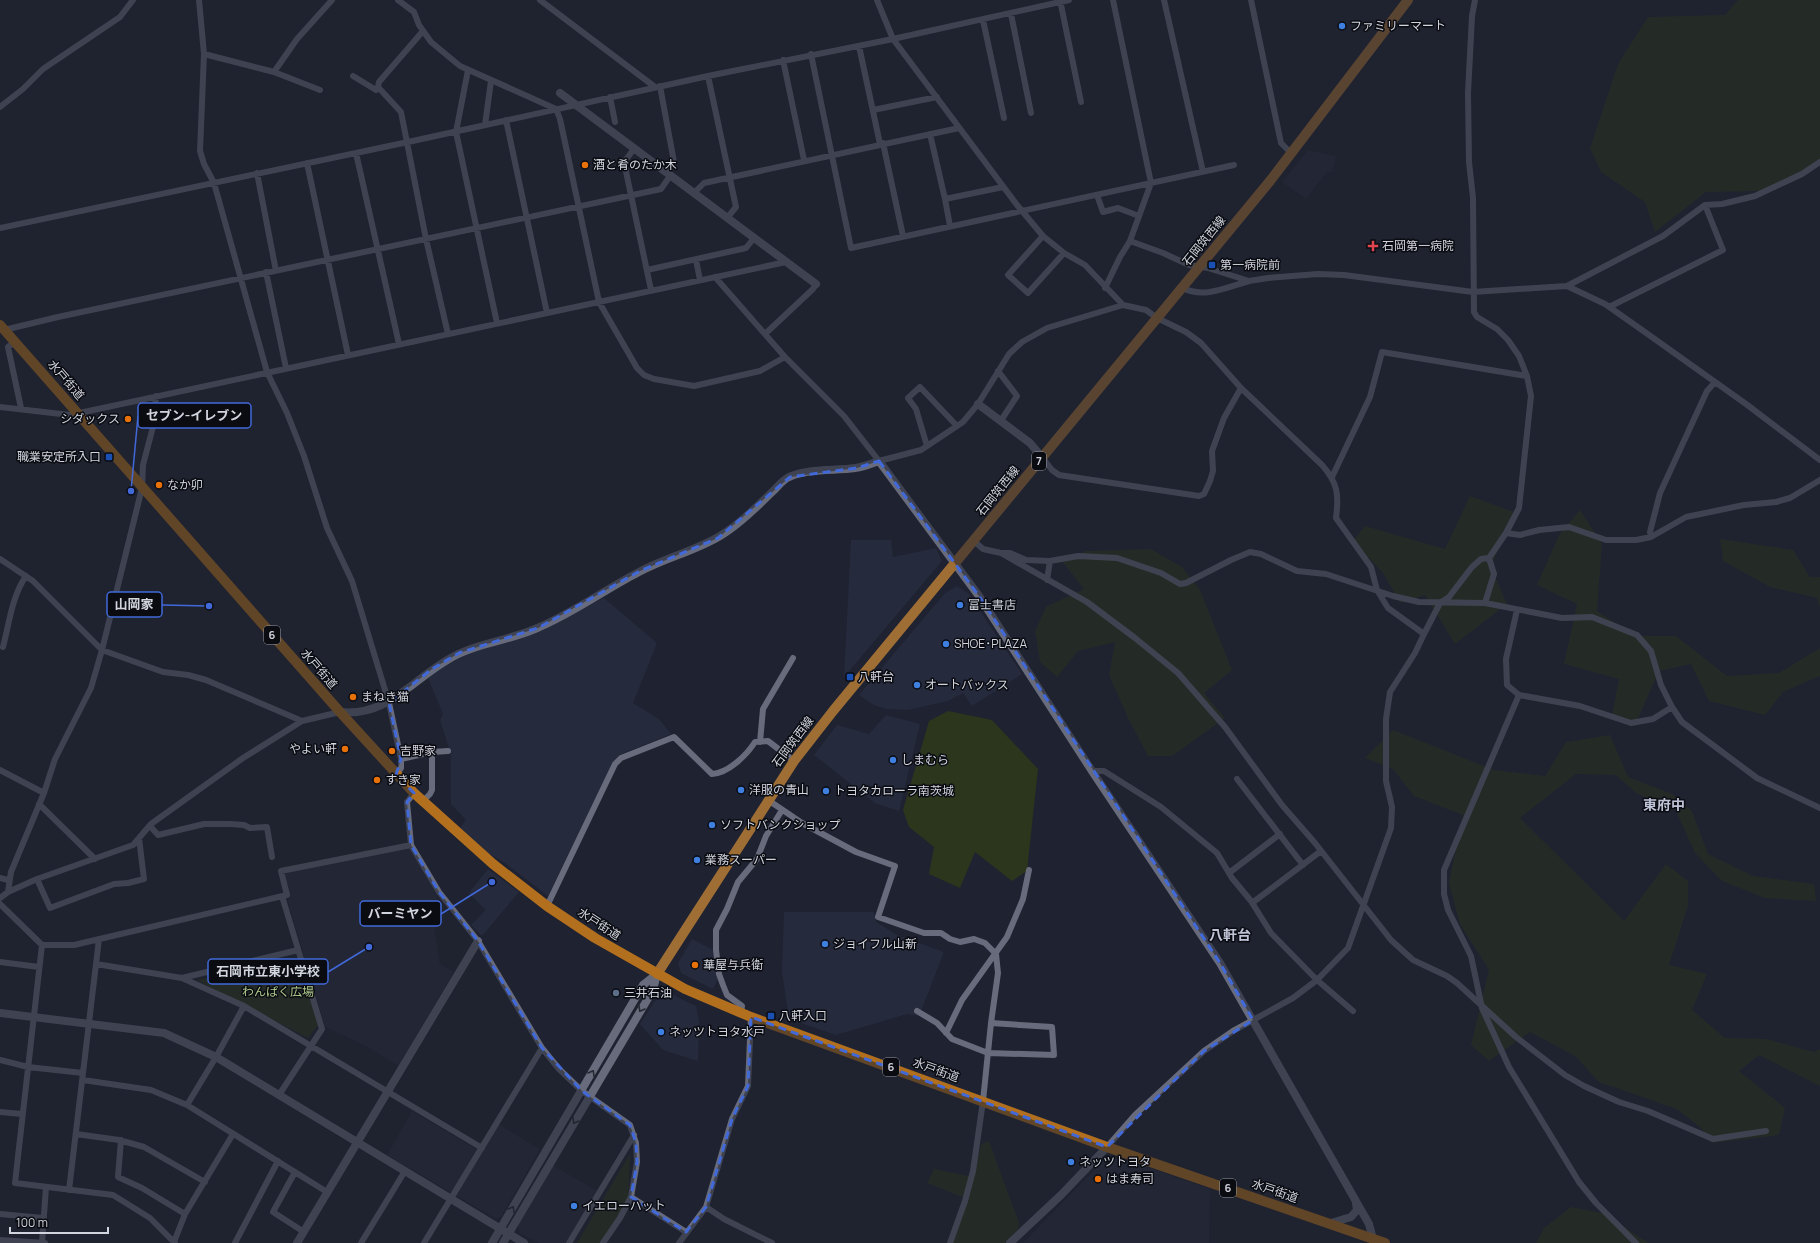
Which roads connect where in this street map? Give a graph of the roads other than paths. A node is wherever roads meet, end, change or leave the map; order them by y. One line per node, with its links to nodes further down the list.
1 (133, 0): 35 (street)
2 (199, 0): 19 (street)
3 (332, 0): 23 (street)
4 (398, 0): 16 (street)
5 (540, 0): 28 (street)
6 (876, 0): 17 (street)
7 (1069, 0): 13 (street)
8 (1113, 0): 61 (street)
9 (1164, 0): 56 (street)
10 (1251, 0): 50 (street)
11 (1408, 0): 50 (main road, 石岡筑西線 / 7)
12 (1475, 0): 99 (street)
13 (1059, 1): 14 (street); 33 (street)
14 (1011, 14): 15 (street); 38 (street)
15 (983, 20): 17 (street); 39 (street)
16 (423, 31): 22 (street); 27 (street)
17 (893, 39): 18 (street); 32 (street)
18 (859, 46): 20 (street); 37 (street)
19 (204, 54): 23 (street); 60 (street)
20 (811, 54): 21 (street); 51 (street)
21 (783, 60): 25 (street); 52 (street)
22 (468, 70): 26 (street); 44 (street)
23 (274, 72): 29 (street)
24 (353, 76): 27 (street)
25 (708, 76): 28 (street); 59 (street)
26 (491, 82): 36 (street); 42 (street)
27 (378, 87): 46 (street)
28 (657, 87): 31 (street); 58 (street)
29 (320, 90)
30 (560, 93): 34 (street)
31 (610, 97): 34 (street); 41 (street)
32 (937, 97): 37 (street); 43 (street)
33 (1081, 102)
34 (575, 105): 36 (street); 48 (street)
35 (0, 107)
36 (556, 109): 40 (street); 68 (street)
37 (873, 110): 47 (street)
38 (1031, 113)
39 (1004, 118)
40 (506, 120): 42 (street); 72 (street)
41 (615, 122)
42 (485, 125): 44 (street)
43 (959, 128): 45 (street); 62 (street)
44 (456, 132): 46 (street); 75 (street)
45 (930, 134): 47 (street); 66 (street)
46 (408, 142): 49 (street); 79 (street)
47 (881, 144): 51 (street); 76 (street)
48 (634, 148): 58 (street); 65 (street)
49 (356, 153): 54 (street); 81 (street)
50 (1291, 153): 86 (main road, 石岡筑西線 / 7)
51 (831, 154): 52 (street); 76 (street)
52 (804, 160): 59 (street)
53 (1820, 162): 67 (street)
54 (307, 163): 57 (street); 84 (street)
55 (1234, 165): 56 (street)
56 (1203, 172): 61 (street)
57 (257, 173): 60 (street); 87 (street)
58 (669, 174): 63 (street); 65 (street)
59 (729, 177): 63 (street); 71 (street)
60 (214, 183): 74 (street); 91 (street)
61 (1151, 183): 64 (street); 70 (street)
62 (1003, 187): 66 (street); 69 (street)
63 (694, 193): 71 (street)
64 (1097, 195): 69 (street); 70 (street)
65 (631, 196): 68 (street); 88 (street)
66 (945, 199): 73 (street)
67 (1705, 205): 95 (street); 102 (street)
68 (579, 207): 72 (street); 100 (street)
69 (1022, 211): 73 (street); 77 (street)
70 (1139, 216): 80 (street)
71 (727, 218): 78 (street)
72 (527, 219): 75 (street); 103 (street)
73 (950, 226): 76 (street)
74 (0, 228)
75 (477, 229): 79 (street); 105 (street)
76 (903, 236)
77 (1043, 236): 82 (street); 82 (street)
78 (754, 238): 83 (street); 85 (street)
79 (426, 240): 81 (street); 107 (street)
80 (1130, 241): 86 (street); 96 (street)
81 (377, 250): 84 (street); 110 (street)
82 (1064, 253): 96 (street)
83 (696, 260): 88 (street); 92 (street)
84 (327, 261): 87 (street); 111 (street)
85 (786, 262): 90 (street); 94 (street)
86 (1199, 266): 93 (street); 97 (main road, 石岡筑西線 / 7)
87 (276, 270): 89 (street)
88 (647, 270): 98 (street)
89 (266, 272): 91 (street); 113 (street)
90 (715, 277): 92 (street); 108 (street)
91 (241, 278): 106 (street); 115 (street)
92 (700, 280): 98 (street)
93 (1249, 281): 97 (street); 99 (street)
94 (816, 284): 108 (street)
95 (1567, 286): 99 (street); 102 (street)
96 (1105, 288): 101 (street)
97 (1183, 288): 104 (main road, 石岡筑西線 / 7)
98 (651, 290): 100 (street)
99 (1473, 292): 116 (street)
100 (599, 302): 103 (street); 112 (street)
101 (1123, 305): 104 (street); 114 (street)
102 (1609, 307): 117 (street)
103 (547, 312): 105 (street)
104 (1157, 318): 118 (street); 127 (main road, 石岡筑西線 / 7)
105 (497, 323): 107 (street)
106 (2, 328): 109 (highway, 水戸街道 / 6)
107 (448, 334): 110 (street)
108 (765, 334): 112 (street)
109 (15, 342): 122 (street); 123 (highway, 水戸街道 / 6)
110 (399, 344): 111 (street)
111 (348, 355): 113 (street)
112 (785, 356): 129 (street)
113 (286, 368): 115 (street)
114 (998, 371): 120 (street); 124 (street)
115 (267, 372): 119 (street); 152 (street)
116 (1527, 376): 130 (street); 133 (street)
117 (1715, 382): 128 (street); 134 (street)
118 (1241, 388): 127 (street); 130 (street)
119 (156, 396): 123 (street); 132 (street)
120 (978, 404): 125 (street); 127 (street)
121 (0, 407): 122 (street)
122 (21, 408): 123 (street)
123 (77, 413): 132 (highway, 水戸街道 / 6)
124 (1002, 419)
125 (957, 426): 126 (street); 126 (street)
126 (927, 446): 129 (street)
127 (1042, 457): 135 (main road, 石岡筑西線 / 7)
128 (1820, 460)
129 (879, 461): 140 (street); 152 (street)
130 (1332, 477): 143 (street)
131 (1820, 480): 134 (street)
132 (142, 488): 149 (street); 154 (highway, 水戸街道 / 6)
133 (1506, 533): 134 (street); 137 (street)
134 (1651, 537)
135 (974, 541): 136 (street); 140 (main road, 石岡筑西線 / 7)
136 (1001, 553): 139 (street); 142 (street)
137 (1489, 558): 144 (street); 145 (street)
138 (0, 560): 141 (street)
139 (1050, 561): 142 (street); 143 (street)
140 (955, 565): 160 (main road, 石岡筑西線 / 7); 162 (street)
141 (26, 576): 148 (street); 149 (street)
142 (1046, 580): 176 (street)
143 (1377, 590): 144 (street); 147 (street)
144 (1440, 603): 145 (street); 147 (street)
145 (1485, 603): 146 (street)
146 (1517, 610): 151 (street); 153 (street)
147 (1424, 634): 191 (street)
148 (3, 647)
149 (102, 650): 155 (street); 165 (street)
150 (793, 658): 156 (street)
151 (1519, 695): 153 (street); 204 (street)
152 (389, 702): 154 (street); 159 (street)
153 (1672, 707): 170 (street)
154 (340, 712): 155 (street); 163 (highway, 水戸街道 / 6)
155 (302, 721): 172 (street)
156 (760, 742): 160 (street); 190 (street)
157 (448, 751): 158 (street)
158 (432, 752): 159 (street); 168 (street)
159 (401, 759): 163 (street)
160 (794, 761): 167 (main road, 石岡筑西線 / 7)
161 (0, 770): 165 (street)
162 (1092, 771): 181 (street); 211 (street)
163 (396, 775): 166 (highway, 水戸街道 / 6)
164 (1237, 779): 173 (street)
165 (44, 793): 169 (street)
166 (414, 794): 168 (highway, 水戸街道 / 6); 175 (street)
167 (768, 800): 171 (street); 200 (main road, 石岡筑西線 / 7)
168 (422, 802): 190 (highway, 水戸街道 / 6)
169 (39, 804): 178 (street); 184 (street)
170 (1820, 808)
171 (782, 810): 196 (street); 208 (street)
172 (150, 826): 174 (street); 177 (street)
173 (1280, 834): 179 (street); 181 (street)
174 (139, 838): 178 (street); 183 (street)
175 (410, 845): 186 (street); 193 (street)
176 (1321, 851): 179 (street); 191 (street)
177 (272, 856)
178 (95, 858): 183 (street)
179 (1303, 865): 188 (street)
180 (1028, 870): 196 (street)
181 (1229, 873): 188 (street)
182 (0, 878): 184 (street)
183 (37, 879): 185 (street)
184 (8, 880): 185 (street)
185 (8, 892): 187 (street)
186 (282, 896): 192 (street); 195 (street)
187 (0, 898)
188 (1252, 903): 202 (street)
189 (0, 904): 194 (street)
190 (547, 906): 200 (highway, 水戸街道 / 6)
191 (1363, 906): 202 (street); 204 (street)
192 (99, 939): 194 (street); 198 (street)
193 (478, 941): 216 (street); 223 (street)
194 (42, 945): 199 (street)
195 (298, 950): 201 (street); 215 (street)
196 (996, 954): 213 (street); 214 (street)
197 (0, 962): 199 (street)
198 (96, 964): 201 (street); 212 (street)
199 (39, 967): 209 (street)
200 (657, 974): 208 (highway, 水戸街道 / 6); 224 (street, one-way to 200); 226 (street, one-way to 226)
201 (182, 978): 203 (street)
202 (1318, 980): 205 (street); 211 (street)
203 (244, 1006): 215 (street); 218 (street)
204 (1482, 1008): 231 (street); 276 (street)
205 (1353, 1010)
206 (916, 1011): 214 (street)
207 (0, 1013): 209 (street)
208 (741, 1013): 210 (highway, 水戸街道 / 6)
209 (34, 1016): 212 (street); 220 (street)
210 (751, 1017): 227 (highway, 水戸街道 / 6); 249 (street)
211 (1253, 1020): 237 (street); 248 (street)
212 (90, 1023): 218 (street); 221 (street)
213 (991, 1024): 217 (street); 217 (street)
214 (946, 1032): 217 (street)
215 (311, 1045): 223 (street); 225 (street)
216 (542, 1048): 224 (street); 238 (street)
217 (988, 1053): 227 (street)
218 (216, 1057): 225 (street); 228 (street)
219 (0, 1060): 220 (street)
220 (28, 1067): 221 (street); 230 (street)
221 (83, 1073): 222 (street)
222 (83, 1080): 228 (street); 232 (street)
223 (388, 1091): 236 (street); 238 (street)
224 (582, 1091): 226 (street); 254 (street, one-way to 224)
225 (279, 1095): 236 (street)
226 (590, 1097): 234 (street); 257 (street, one-way to 257)
227 (983, 1101): 237 (highway, 水戸街道 / 6); 273 (street)
228 (187, 1105): 233 (street)
229 (0, 1112): 230 (street)
230 (22, 1114): 243 (street)
231 (1766, 1131)
232 (76, 1134): 235 (street); 244 (street)
233 (233, 1134): 239 (street); 242 (street)
234 (634, 1135): 246 (street); 269 (street)
235 (121, 1140): 242 (street); 251 (street)
236 (357, 1142): 240 (street); 245 (street)
237 (1107, 1147): 253 (highway, 水戸街道 / 6); 274 (street)
238 (482, 1148): 247 (street)
239 (278, 1162): 241 (street); 262 (street)
240 (405, 1171): 247 (street); 264 (street)
241 (295, 1172): 245 (street); 255 (street)
242 (205, 1182): 251 (street)
243 (46, 1187): 244 (street); 252 (street)
244 (69, 1190): 261 (street)
245 (327, 1192): 255 (street)
246 (631, 1197): 256 (street); 270 (street)
247 (451, 1199): 254 (street); 265 (street)
248 (1356, 1203): 253 (street); 259 (street)
249 (706, 1207): 256 (street); 272 (street)
250 (0, 1214): 252 (street)
251 (185, 1214): 261 (street)
252 (43, 1218): 260 (street)
253 (1331, 1223): 259 (highway, 水戸街道 / 6)
254 (501, 1228): 257 (street); 266 (street)
255 (304, 1232): 263 (street)
256 (686, 1232): 271 (street)
257 (509, 1234): 267 (street); 268 (street)
258 (0, 1240): 260 (street)
259 (1374, 1241): 275 (highway, 水戸街道 / 6)
260 (43, 1243)
261 (175, 1243)
262 (235, 1243)
263 (297, 1243)
264 (361, 1243)
265 (424, 1243)
266 (492, 1243)
267 (503, 1243)
268 (524, 1243)
269 (569, 1243)
270 (603, 1243)
271 (679, 1243)
272 (772, 1243)
273 (950, 1243)
274 (1010, 1243)
275 (1385, 1243)
276 (1636, 1243)

